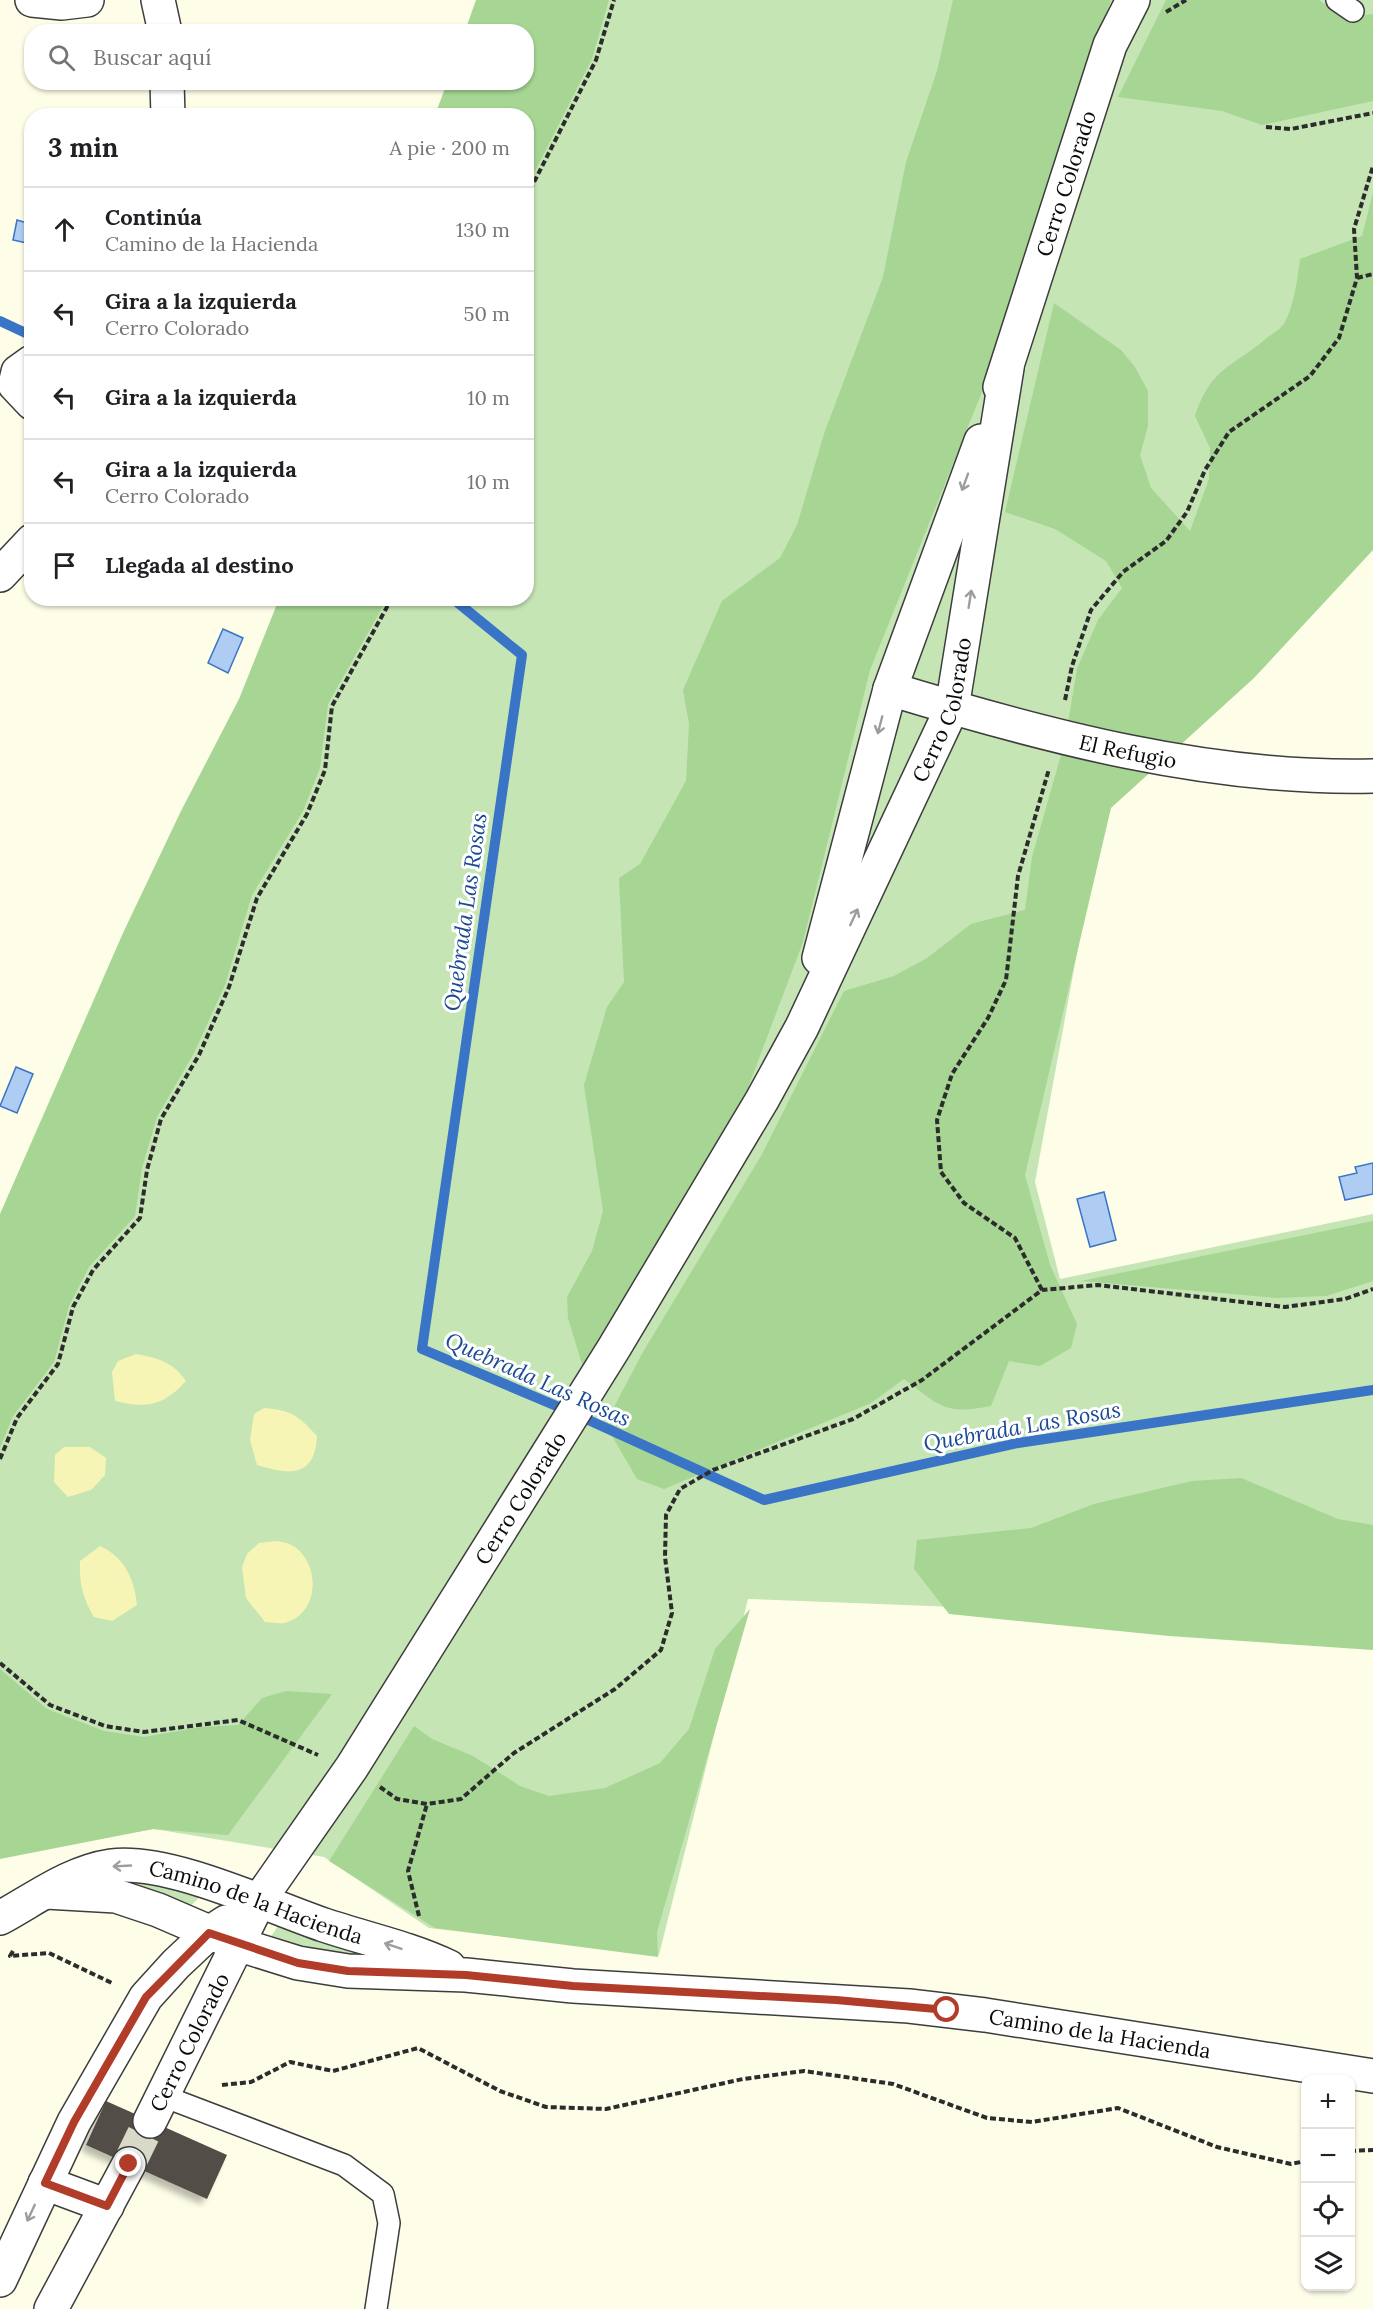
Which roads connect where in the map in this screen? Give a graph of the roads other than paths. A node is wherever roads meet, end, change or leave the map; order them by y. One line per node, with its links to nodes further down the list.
1 (32, 0): 2 (street)
2 (87, 0)
3 (158, 0): 5 (street)
4 (1133, 0): 9 (street, Cerro Colorado)
5 (163, 24)
6 (167, 90): 7 (street)
7 (168, 108)
8 (24, 368): 10 (street)
9 (1007, 368): 13 (street, Cerro Colorado, one-way to 13); 14 (street, Cerro Colorado, one-way to 9)
10 (24, 395)
11 (24, 550): 12 (street)
12 (0, 575)
13 (890, 688): 14 (street, El Refugio); 16 (street, Cerro Colorado, one-way to 16)
14 (952, 708): 15 (street, El Refugio); 16 (street, Cerro Colorado, one-way to 14)
15 (1373, 776)
16 (802, 1027): 18 (street, Cerro Colorado)
17 (46, 1892): 18 (street, Camino de la Hacienda, one-way to 17); 19 (street, Camino de la Hacienda); 20 (street, Camino de la Hacienda)
18 (260, 1899): 20 (street, Cerro Colorado); 21 (street, Camino de la Hacienda, one-way to 18)
19 (0, 1918)
20 (223, 1938): 21 (street, Camino de la Hacienda); 23 (street, Cerro Colorado); 25 (street, Cerro Colorado)
21 (466, 1975): 22 (street, Camino de la Hacienda)
22 (1373, 2076)
23 (163, 2096): 29 (lane)
24 (129, 2164): 26 (street)
25 (45, 2183): 26 (street); 27 (street, Cerro Colorado, one-way to 27)
26 (107, 2206): 28 (street)
27 (0, 2280)
28 (51, 2309)
29 (376, 2309)

